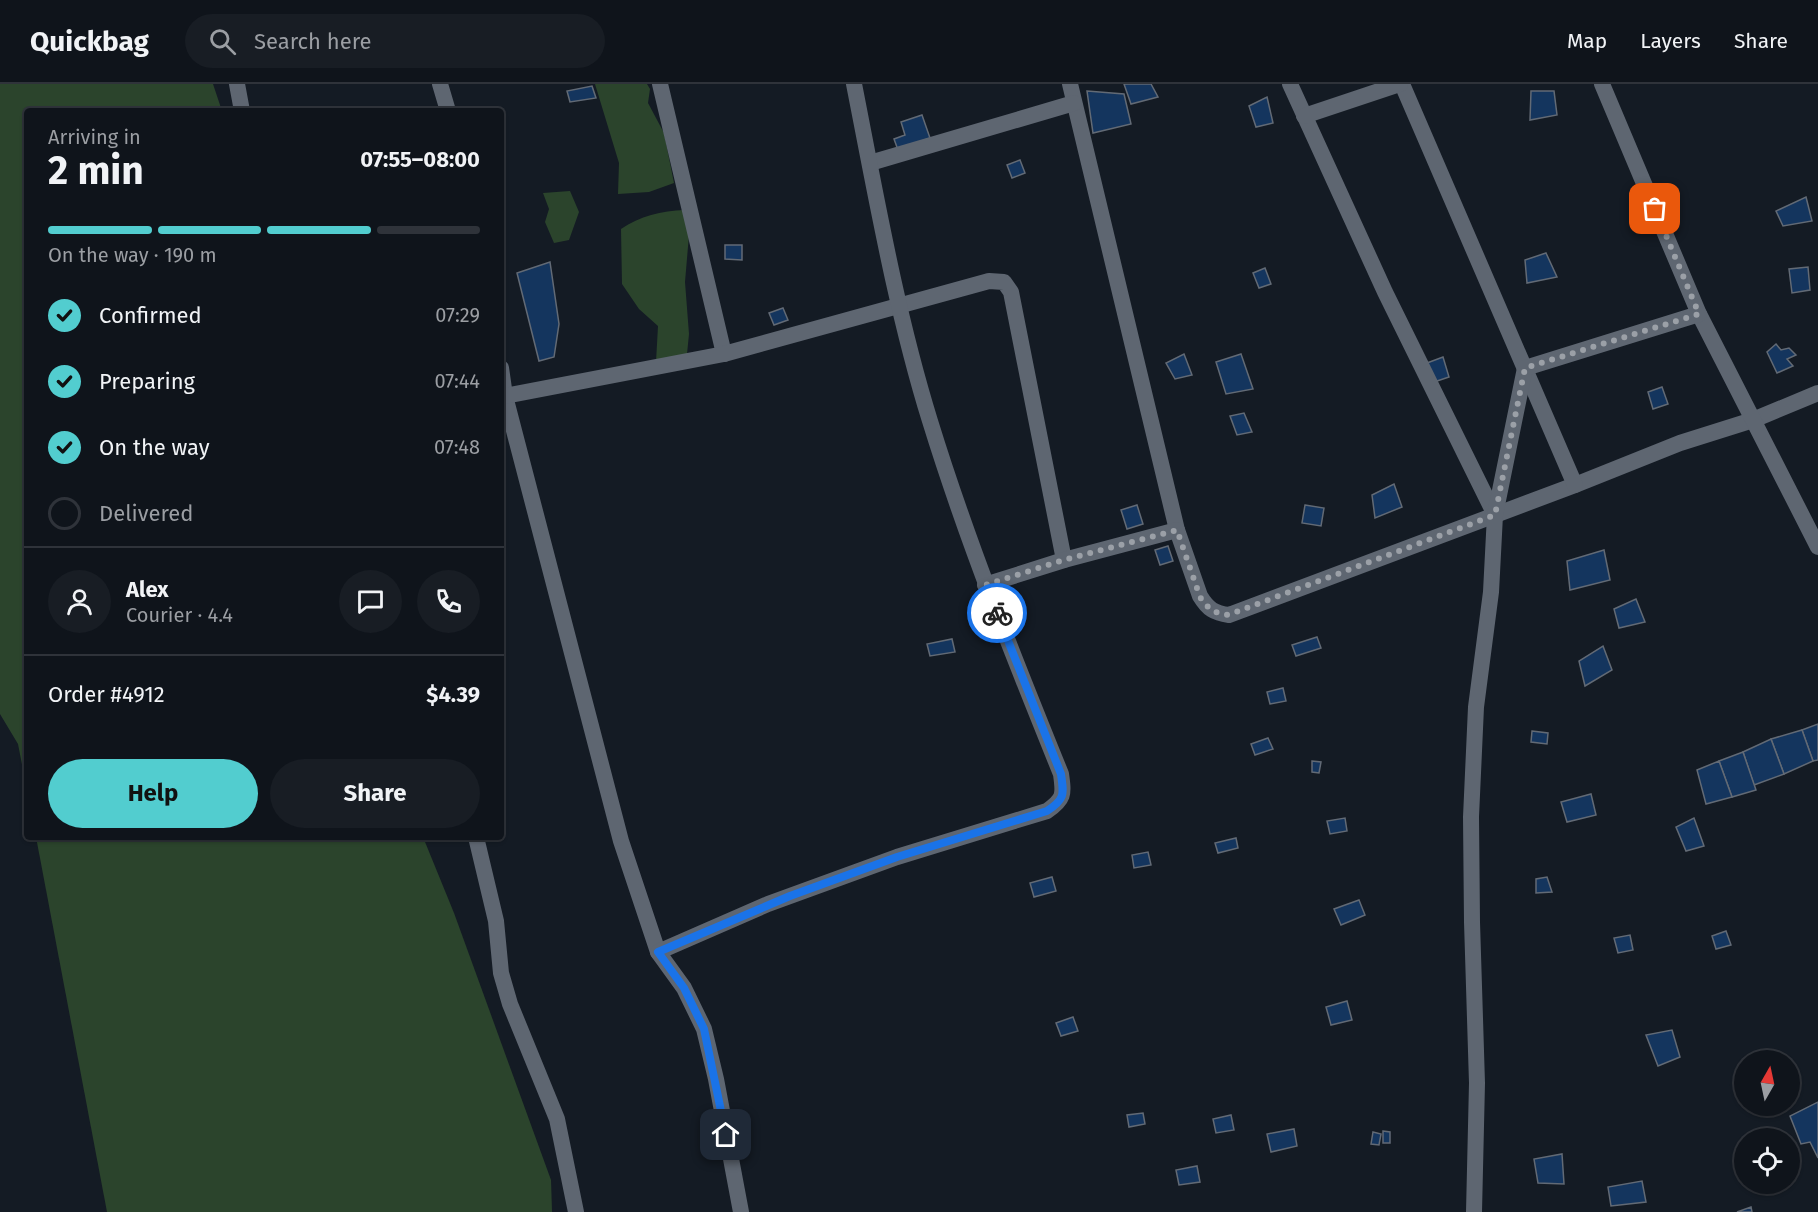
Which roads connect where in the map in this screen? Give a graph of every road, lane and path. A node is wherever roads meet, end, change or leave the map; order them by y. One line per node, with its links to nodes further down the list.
1 (237, 84): 10 (street)
2 (440, 84): 11 (street)
3 (660, 84): 16 (street)
4 (854, 84): 13 (street)
5 (1070, 84): 9 (street)
6 (1290, 84): 12 (street)
7 (1401, 84): 12 (street); 17 (street)
8 (1602, 84): 15 (street)
9 (1074, 103): 13 (street); 24 (street)
10 (241, 108)
11 (447, 108)
12 (1304, 116): 23 (street)
13 (870, 163): 14 (street)
14 (900, 306): 16 (street); 26 (street); 27 (street)
15 (1699, 314): 17 (street); 21 (street)
16 (724, 354): 20 (street)
17 (1525, 368): 22 (street); 23 (street)
18 (504, 389): 20 (street)
19 (1818, 393): 21 (street)
20 (505, 396): 29 (street)
21 (1753, 420): 22 (street); 25 (street)
22 (1575, 485): 23 (street)
23 (1495, 515): 24 (street); 32 (street)
24 (1177, 530): 26 (street)
25 (1818, 547)
26 (1064, 560): 27 (street)
27 (985, 585): 29 (street)
28 (477, 840): 30 (street)
29 (658, 952): 31 (street)
30 (576, 1212)
31 (741, 1212)
32 (1474, 1212)

